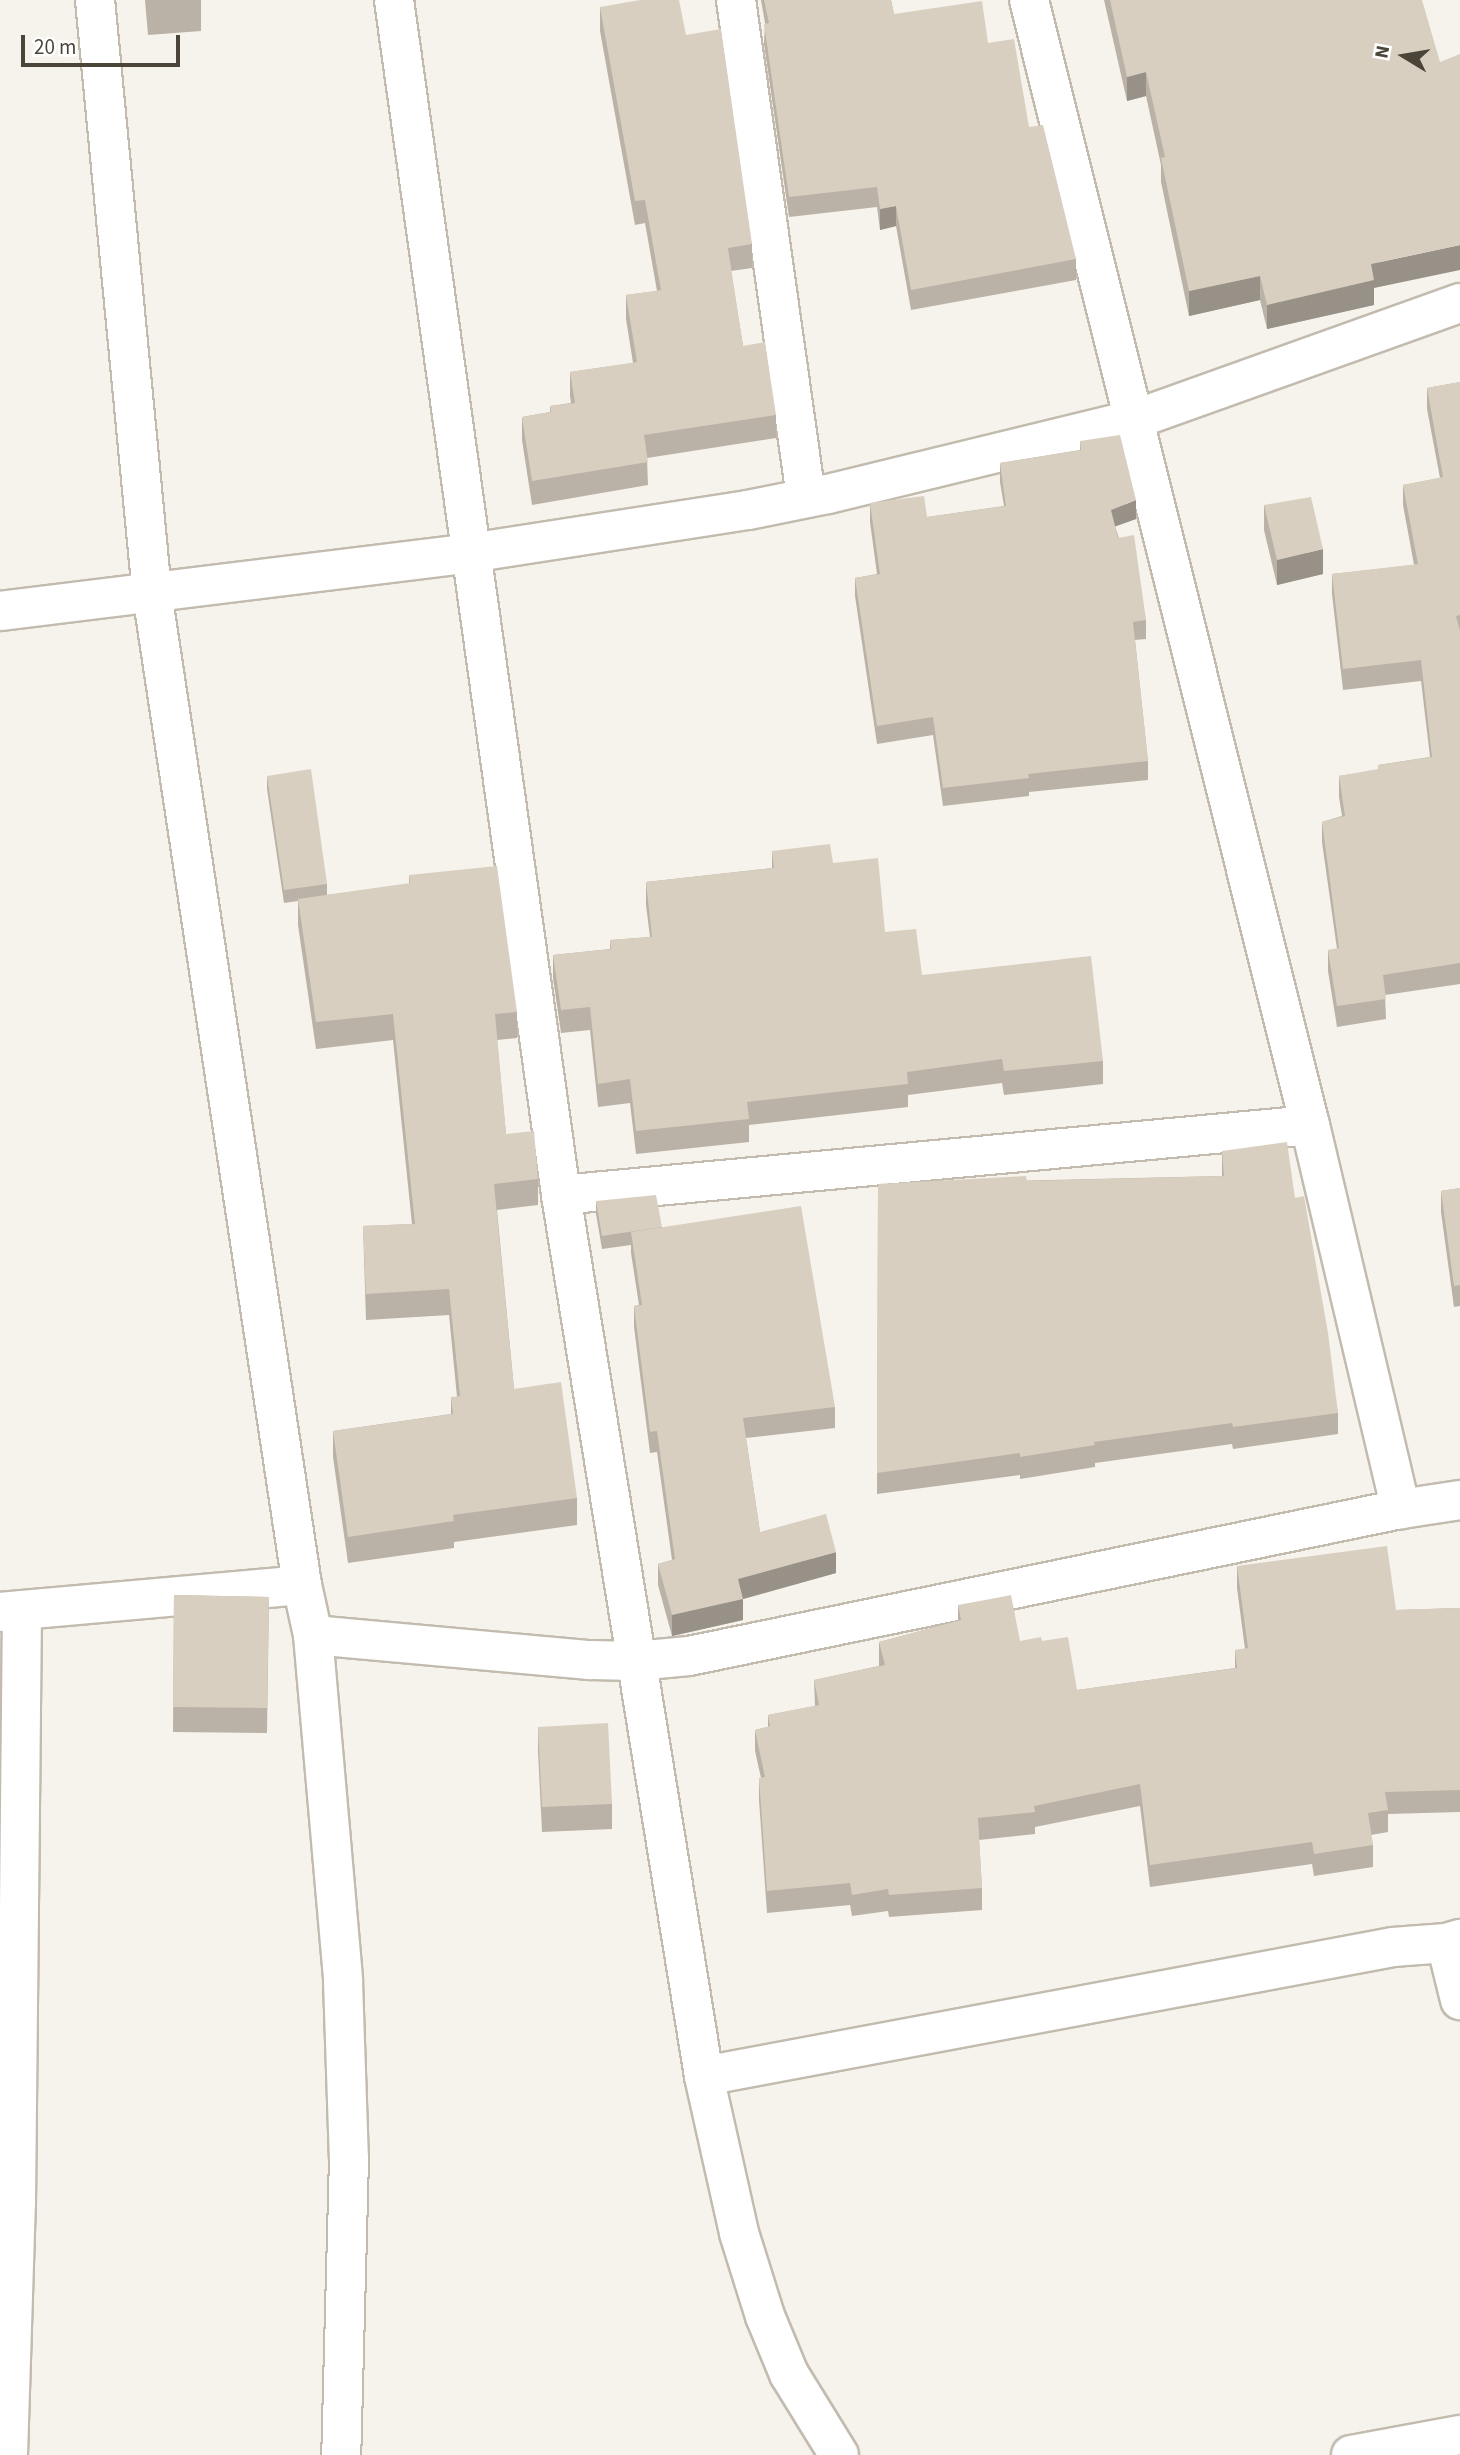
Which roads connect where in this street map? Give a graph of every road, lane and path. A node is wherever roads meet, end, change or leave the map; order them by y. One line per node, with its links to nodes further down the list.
1 (95, 0): 9 (street)
2 (394, 0): 8 (street)
3 (736, 0): 7 (street)
4 (1029, 0): 6 (street)
5 (1460, 303): 6 (street)
6 (1136, 419): 7 (street); 11 (street)
7 (806, 497): 8 (street)
8 (470, 553): 9 (street); 12 (street)
9 (152, 593): 10 (street); 15 (street)
10 (0, 611)
11 (1310, 1125): 12 (street); 14 (street)
12 (561, 1195): 18 (street)
13 (1460, 1500): 14 (street)
14 (1401, 1509): 18 (street)
15 (302, 1585): 16 (street); 17 (street)
16 (11, 1611): 23 (street)
17 (313, 1635): 18 (street); 24 (street)
18 (636, 1661): 21 (street)
19 (1453, 1941): 20 (street); 21 (street)
20 (1460, 2000)
21 (704, 2076): 25 (street)
22 (1460, 2435): 26 (street)
23 (8, 2455)
24 (341, 2455)
25 (839, 2455)
26 (1351, 2455)

